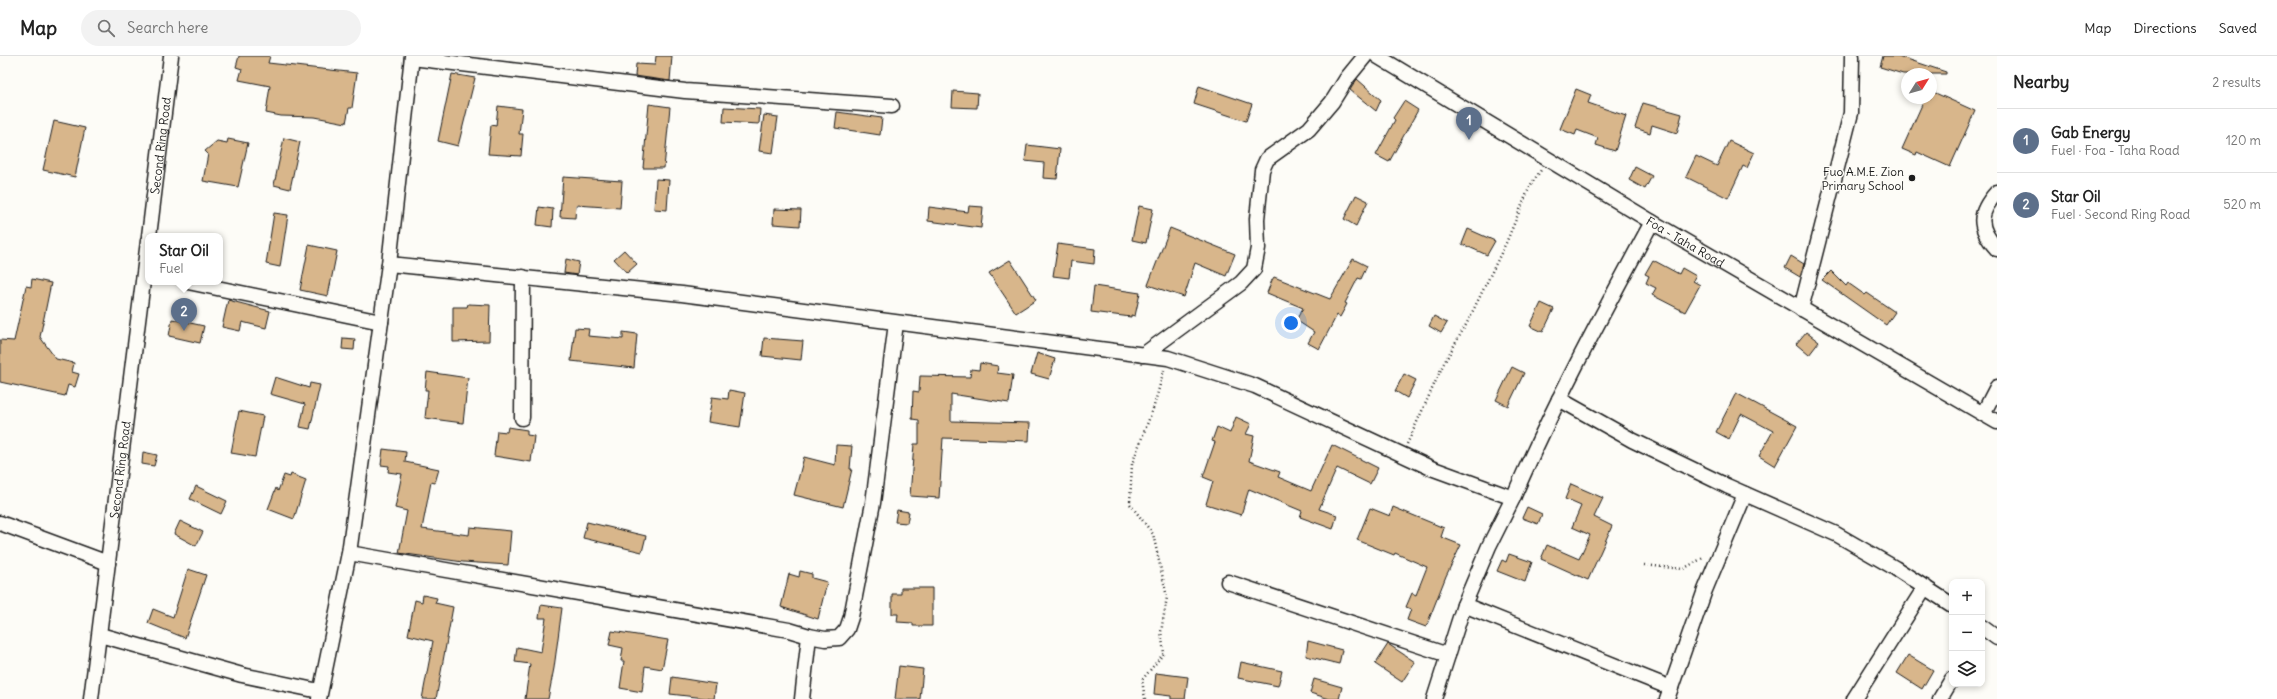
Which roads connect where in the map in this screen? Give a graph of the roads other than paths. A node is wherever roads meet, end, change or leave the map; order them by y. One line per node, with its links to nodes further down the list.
1 (171, 56): 9 (street, Second Ring Road)
2 (1365, 56): 18 (street)
3 (1377, 56): 8 (street, Foa - Taha Road)
4 (1852, 56): 15 (street)
5 (412, 57): 6 (street); 11 (street)
6 (892, 106)
7 (1997, 192): 10 (street)
8 (1652, 222): 15 (street, Foa - Taha Road); 20 (street)
9 (149, 233)
10 (1997, 249)
11 (389, 264): 12 (street); 16 (street)
12 (522, 277): 17 (street); 22 (street)
13 (145, 281): 28 (street, Second Ring Road)
14 (202, 285): 16 (street)
15 (1801, 309): 21 (street, Foa - Taha Road)
16 (381, 322): 27 (street)
17 (896, 323): 18 (street); 35 (street)
18 (1143, 355): 25 (street)
19 (1997, 387): 21 (street)
20 (1560, 399): 24 (street); 25 (street)
21 (1983, 414): 23 (street, Foa - Taha Road)
22 (522, 418)
23 (1997, 422)
24 (1745, 494): 30 (street); 39 (street)
25 (1513, 498): 32 (street)
26 (0, 524): 28 (street)
27 (349, 553): 35 (street); 40 (street)
28 (108, 564): 34 (street, Second Ring Road)
29 (1228, 582): 37 (street)
30 (1925, 587): 31 (street); 44 (street)
31 (1949, 603)
32 (1464, 605): 37 (street); 39 (street)
33 (1985, 629): 36 (street)
34 (100, 635): 40 (street); 41 (street, Second Ring Road)
35 (809, 636): 42 (street)
36 (1997, 638)
37 (1448, 655): 43 (street)
38 (1949, 684): 45 (street)
39 (1669, 693)
40 (319, 695)
41 (91, 699)
42 (802, 699)
43 (1434, 699)
44 (1854, 699)
45 (1940, 699)

